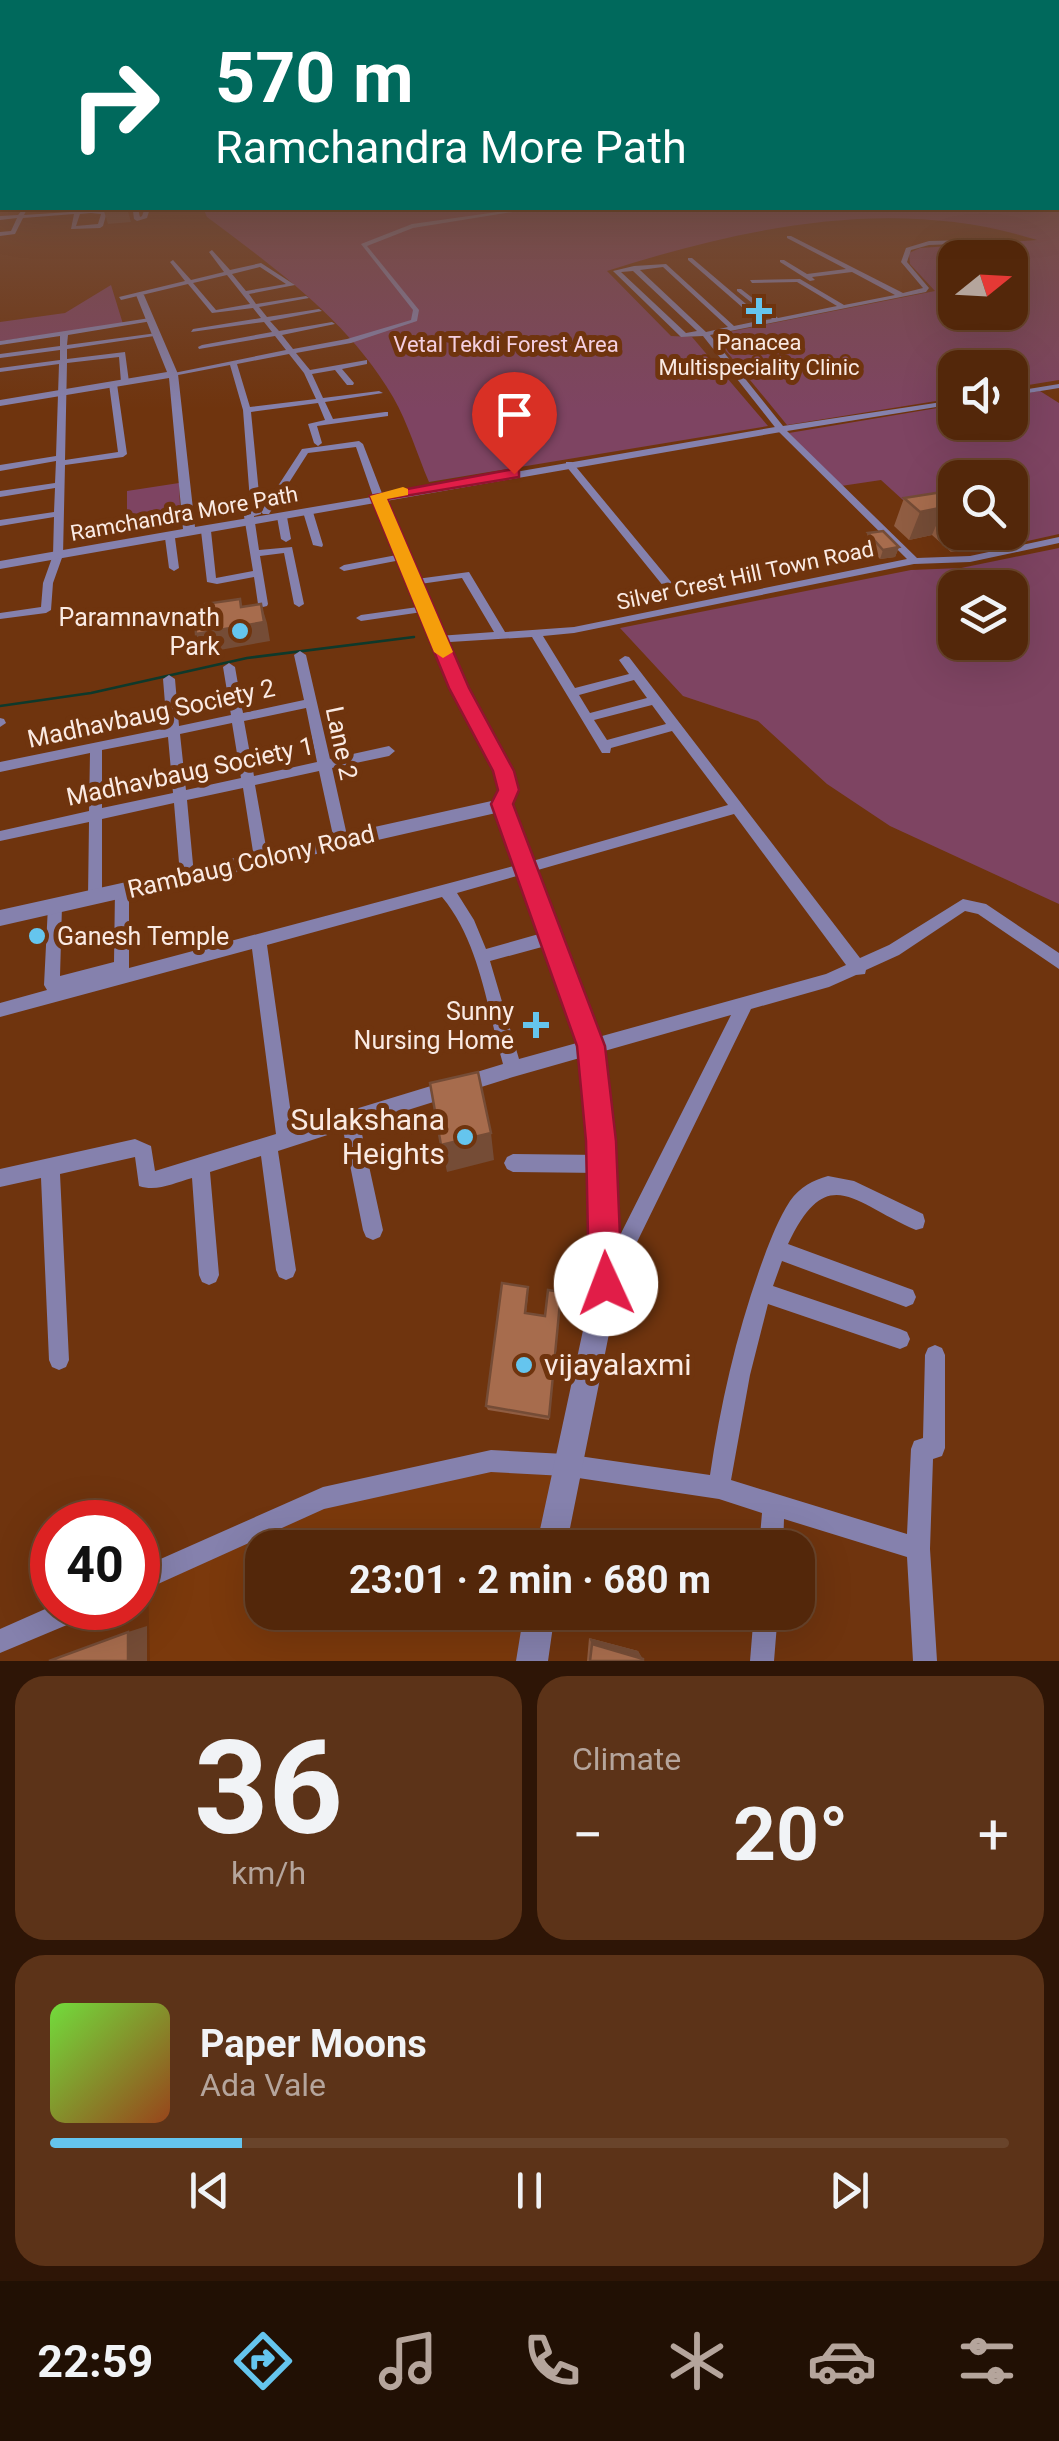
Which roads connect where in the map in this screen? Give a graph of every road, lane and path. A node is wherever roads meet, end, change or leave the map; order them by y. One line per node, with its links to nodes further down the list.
1 (213, 254): 10 (street)
2 (370, 254): 38 (street)
3 (821, 254): 9 (street)
4 (906, 254): 17 (street)
5 (690, 260): 26 (street)
6 (782, 261): 11 (street)
7 (173, 262): 13 (street)
8 (634, 268): 28 (street); 30 (street); 30 (street)
9 (852, 270): 11 (street); 17 (street)
10 (229, 273): 13 (street); 15 (street); 15 (street)
11 (806, 276): 21 (street)
12 (752, 281): 21 (street)
13 (191, 283): 16 (street); 20 (street)
14 (739, 290): 23 (street)
15 (245, 293): 20 (street)
16 (140, 295): 18 (street); 24 (street)
17 (903, 296): 21 (street)
18 (121, 298)
19 (306, 298): 20 (street)
20 (255, 306): 25 (street)
21 (841, 306): 23 (street)
22 (318, 311): 25 (street)
23 (776, 319): 26 (street)
24 (150, 320): 31 (street); 33 (street)
25 (266, 320): 29 (street); 32 (street)
26 (762, 322): 28 (street)
27 (332, 324): 32 (street)
28 (731, 326): 30 (street)
29 (192, 331)
30 (704, 333): 60 (street)
31 (64, 334): 34 (street); 36 (street)
32 (278, 334): 37 (street); 38 (street)
33 (157, 335): 36 (street); 47 (street)
34 (24, 339): 35 (street); 39 (street)
35 (0, 342)
36 (65, 347): 39 (street); 41 (street)
37 (202, 347)
38 (292, 352): 43 (street); 46 (street)
39 (22, 353): 40 (street)
40 (0, 356)
41 (64, 362): 45 (street); 48 (street); 52 (street)
42 (364, 362): 44 (street)
43 (233, 363): 47 (street); 57 (street)
44 (337, 367): 46 (street); 49 (street)
45 (0, 370)
46 (308, 373): 54 (street)
47 (173, 374): 48 (street); 73 (street)
48 (119, 383): 52 (street); 62 (street)
49 (350, 383)
50 (1059, 386): 51 (street)
51 (1028, 391)
52 (62, 392): 55 (street); 62 (street)
53 (379, 393): 54 (street)
54 (323, 400): 57 (street); 59 (street)
55 (0, 402)
56 (938, 405): 60 (street)
57 (247, 410): 70 (street)
58 (385, 414): 59 (street)
59 (330, 421): 61 (street)
60 (781, 429): 63 (street, Ramchandra More Path); 82 (street)
61 (318, 444)
62 (59, 460): 64 (street); 65 (street)
63 (569, 464): 67 (street, Ramchandra More Path); 89 (street)
64 (0, 468)
65 (58, 486): 66 (street); 69 (street)
66 (0, 494)
67 (375, 496): 68 (street, Ramchandra More Path); 70 (street, Ramchandra More Path); 70 (street); 81 (street)
68 (308, 512): 71 (street, Ramchandra More Path); 78 (street)
69 (58, 514): 72 (street); 79 (street)
70 (255, 516): 71 (street, Ramchandra More Path); 73 (street, Ramchandra More Path); 74 (street, Ramchandra More Path); 80 (street)
71 (282, 517): 76 (street)
72 (0, 522)
73 (190, 531): 74 (street, Ramchandra More Path); 75 (street, Ramchandra More Path); 79 (street, Ramchandra More Path)
74 (206, 531): 87 (street)
75 (170, 538): 79 (street, Ramchandra More Path); 84 (street)
76 (286, 539)
77 (1059, 540): 82 (street, Silver Crest Hill Town Road)
78 (318, 545)
79 (56, 552): 83 (street, Ramchandra More Path); 93 (street)
80 (256, 554): 86 (street); 91 (street)
81 (402, 557): 85 (street); 88 (street)
82 (914, 561): 95 (street, Silver Crest Hill Town Road)
83 (0, 562)
84 (174, 568)
85 (344, 568)
86 (258, 573): 87 (street); 90 (street)
87 (214, 580)
88 (413, 582): 92 (street); 96 (street)
89 (668, 584)
90 (263, 604)
91 (299, 604)
92 (425, 609): 94 (street); 97 (street)
93 (0, 616)
94 (361, 618)
95 (536, 634): 96 (street, Silver Crest Hill Town Road); 103 (street)
96 (502, 636): 97 (street, Silver Crest Hill Town Road)
97 (438, 640): 116 (street)
98 (300, 655): 105 (street, Lane 2)
99 (624, 660): 101 (street)
100 (228, 667): 107 (street)
101 (636, 676): 103 (street); 104 (street)
102 (169, 679): 109 (street)
103 (572, 693): 106 (street)
104 (654, 700): 106 (street); 108 (street)
105 (310, 702): 107 (street, Madhavbaug Society 2); 112 (street, Lane 2)
106 (587, 718): 108 (street)
107 (236, 719): 109 (street, Madhavbaug Society 2); 114 (street)
108 (673, 726): 117 (street)
109 (174, 732): 110 (street, Madhavbaug Society 2); 115 (street)
110 (96, 748): 113 (street, Madhavbaug Society 2); 118 (street)
111 (389, 751): 112 (street, Madhavbaug Society 1)
112 (322, 766): 114 (street, Madhavbaug Society 1); 120 (street, Lane 2)
113 (0, 767)
114 (249, 782): 115 (street, Madhavbaug Society 1); 121 (street)
115 (179, 796): 118 (street, Madhavbaug Society 1); 123 (street)
116 (502, 804): 120 (street, Rambaug Colony Road); 122 (street)
117 (733, 808): 122 (street); 133 (street)
118 (96, 814): 119 (street, Madhavbaug Society 1); 126 (street)
119 (0, 836)
120 (341, 840): 121 (street, Rambaug Colony Road)
121 (261, 858): 123 (street, Rambaug Colony Road)
122 (528, 868): 125 (street); 129 (street)
123 (187, 875): 124 (street, Rambaug Colony Road)
124 (122, 890): 126 (street, Rambaug Colony Road); 127 (street)
125 (445, 890): 130 (street); 137 (street)
126 (95, 896): 127 (street, Rambaug Colony Road)
127 (55, 906): 128 (street, Rambaug Colony Road)
128 (0, 918)
129 (552, 937): 131 (street); 136 (street)
130 (259, 942): 135 (street); 139 (street)
131 (488, 955)
132 (1059, 962): 133 (street)
133 (859, 969): 134 (street)
134 (745, 1004): 136 (street); 150 (street)
135 (0, 1010)
136 (591, 1046): 137 (street); 141 (street)
137 (512, 1069): 138 (street)
138 (350, 1120): 139 (street); 146 (street)
139 (277, 1142): 142 (street); 148 (street)
140 (513, 1163): 141 (street)
141 (602, 1164): 150 (street)
142 (200, 1166): 143 (street); 149 (street)
143 (50, 1167): 144 (street); 155 (street)
144 (0, 1178)
145 (916, 1220): 147 (street)
146 (373, 1230)
147 (776, 1250): 151 (street); 152 (street)
148 (286, 1270)
149 (208, 1275)
150 (606, 1284): 156 (street)
151 (763, 1292): 153 (street); 157 (street)
152 (906, 1297)
153 (900, 1339)
154 (935, 1355): 161 (street)
155 (59, 1360)
156 (566, 1464): 157 (street); 159 (street); 162 (street)
157 (719, 1488): 158 (street)
158 (774, 1505): 160 (street); 161 (street)
159 (554, 1530)
160 (772, 1530)
161 (918, 1549): 169 (street)
162 (160, 1571)
163 (30, 1629): 166 (street)
164 (537, 1630): 167 (street)
165 (765, 1630): 168 (street)
166 (0, 1642)
167 (532, 1661)
168 (762, 1661)
169 (924, 1661)

